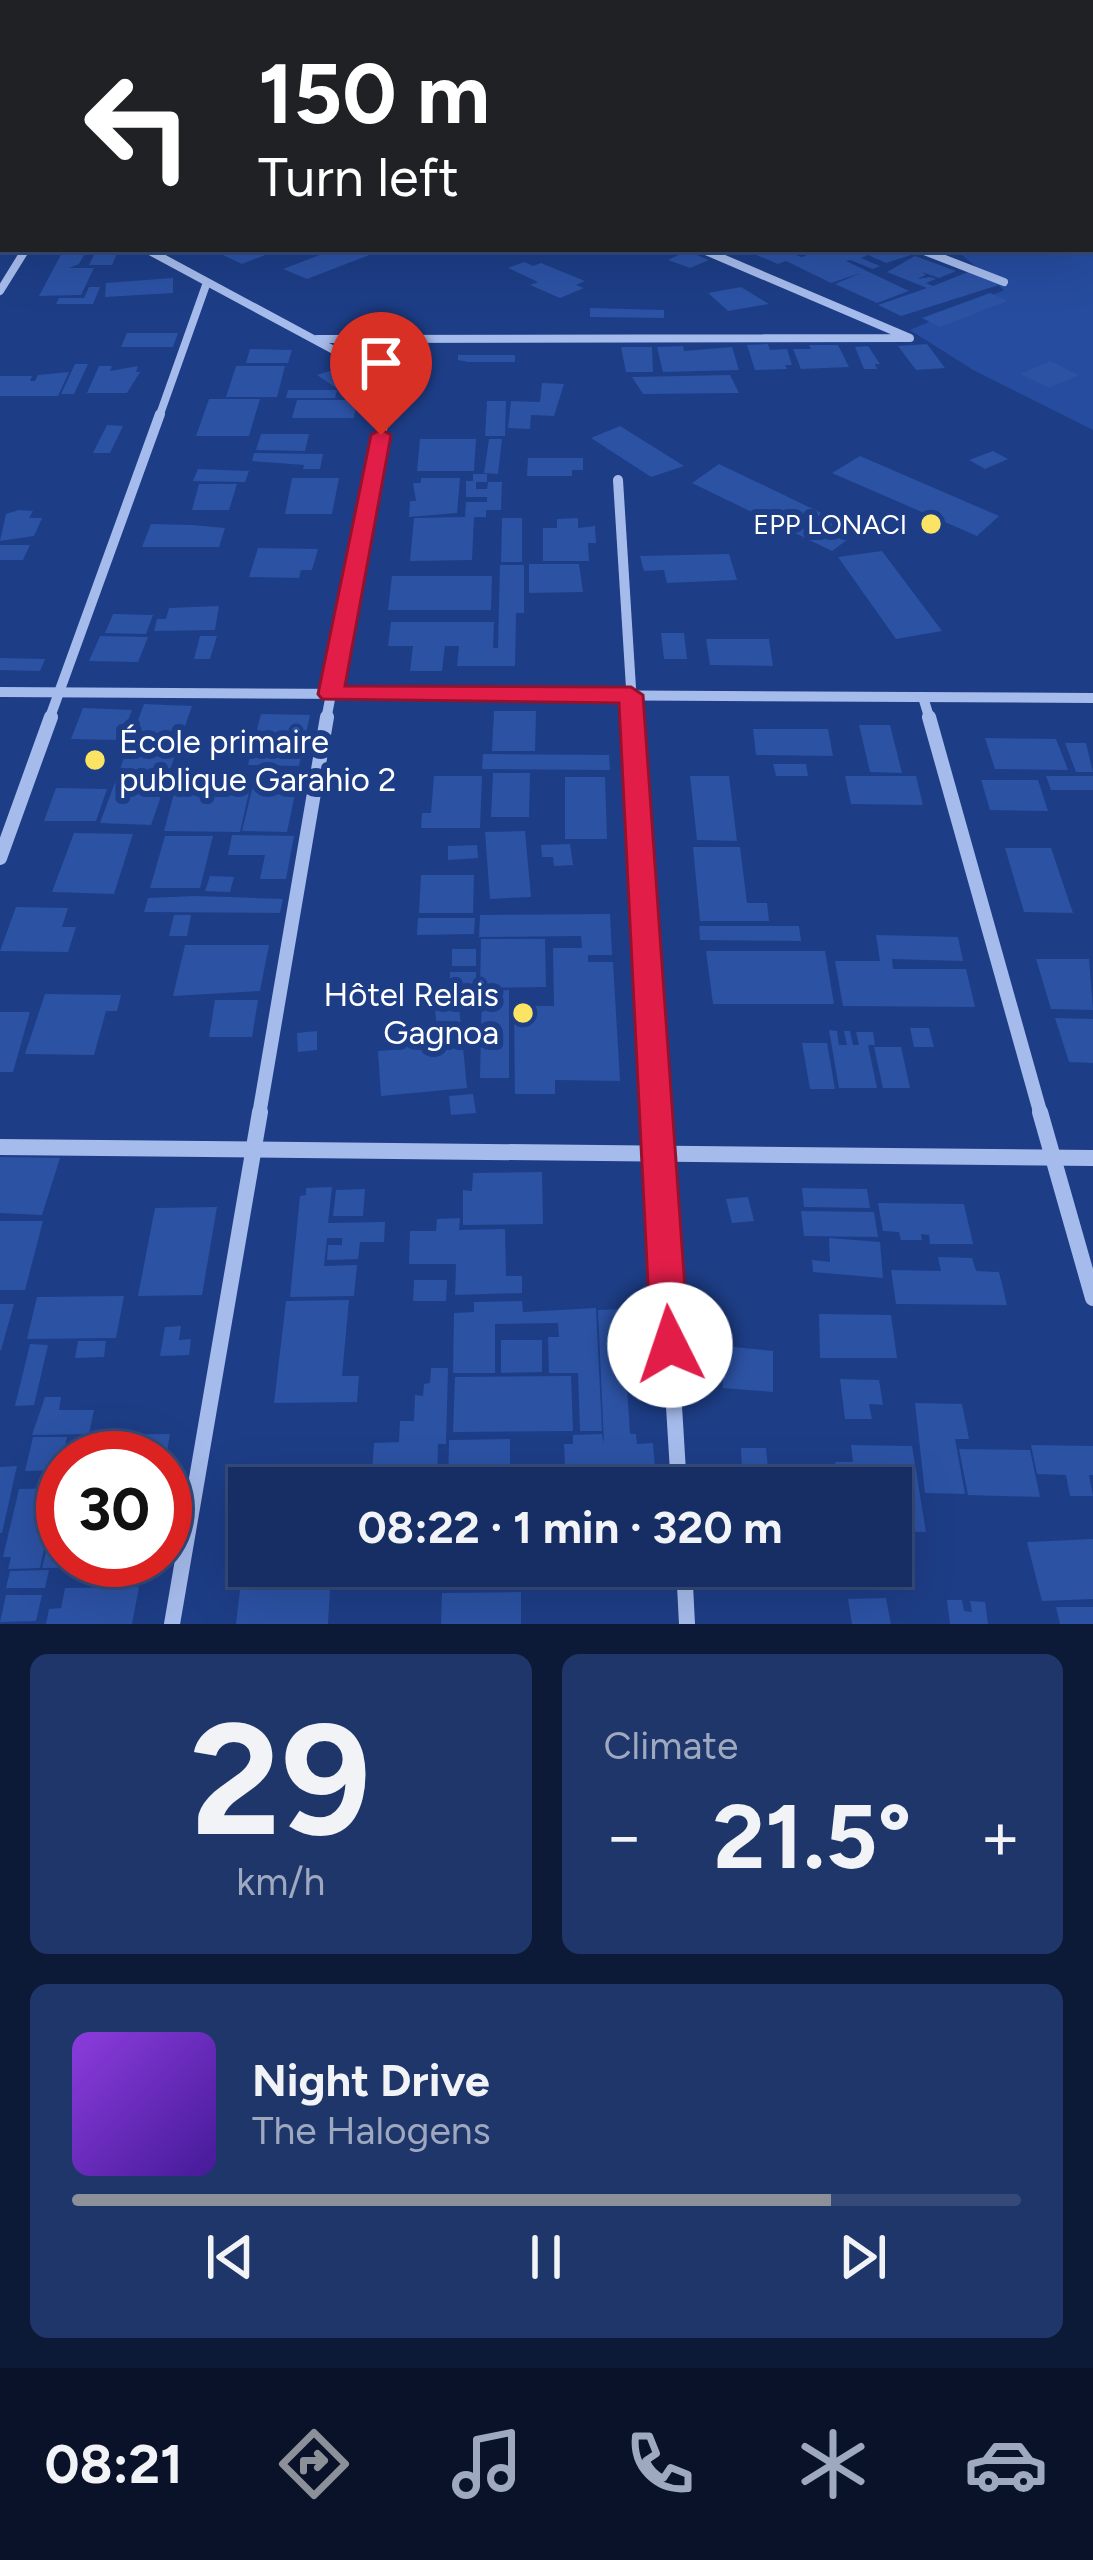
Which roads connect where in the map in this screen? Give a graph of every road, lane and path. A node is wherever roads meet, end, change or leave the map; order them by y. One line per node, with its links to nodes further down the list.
1 (24, 252): 7 (street)
2 (151, 252): 6 (street)
3 (708, 252): 8 (street)
4 (927, 252): 5 (street)
5 (1004, 282)
6 (206, 285): 8 (street); 11 (street)
7 (0, 291)
8 (312, 339): 12 (street)
9 (618, 480): 13 (street)
10 (0, 692): 11 (street)
11 (61, 693): 12 (street); 16 (street)
12 (331, 694): 13 (street); 18 (street)
13 (631, 695): 14 (street); 19 (street)
14 (923, 697): 15 (street); 20 (street)
15 (1093, 698)
16 (0, 858)
17 (0, 1147): 18 (street)
18 (253, 1152): 19 (street); 25 (street)
19 (658, 1154): 20 (street); 23 (street)
20 (1053, 1157): 21 (street); 22 (street)
21 (1093, 1157)
22 (1093, 1298)
23 (678, 1467)
24 (685, 1587): 26 (street)
25 (172, 1624)
26 (687, 1624)

